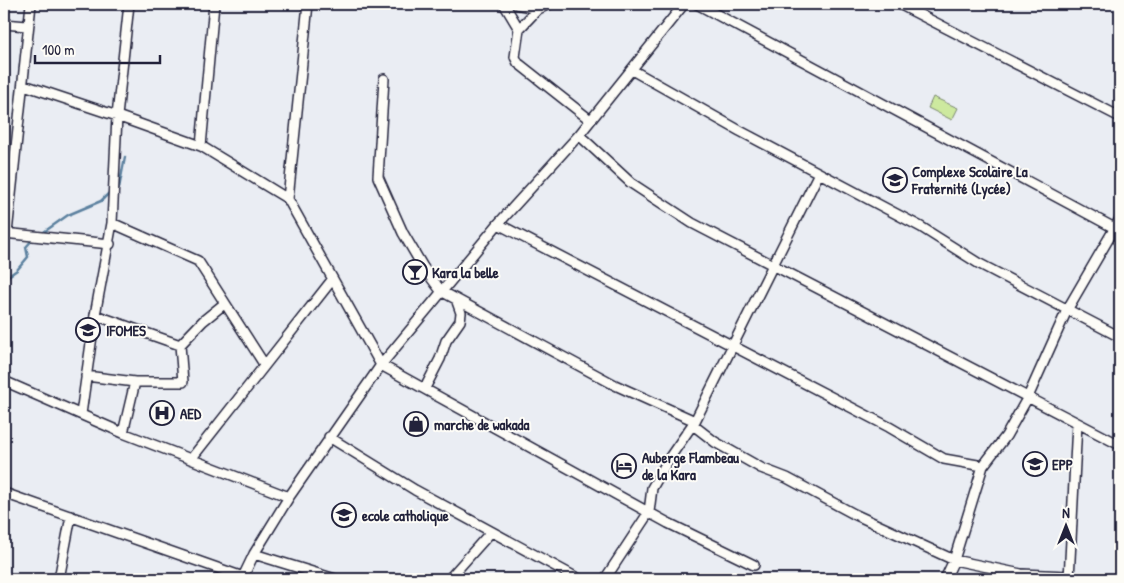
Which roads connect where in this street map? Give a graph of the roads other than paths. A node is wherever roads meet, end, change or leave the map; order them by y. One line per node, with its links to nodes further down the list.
1 (31, 4): 13 (street)
2 (129, 4): 18 (street)
3 (214, 4): 22 (street)
4 (308, 4): 24 (street)
5 (504, 4): 14 (street)
6 (515, 4): 11 (street)
7 (550, 4): 11 (street)
8 (684, 4): 15 (street)
9 (697, 4): 28 (street)
10 (899, 4): 19 (street)
11 (538, 9): 14 (street)
12 (4, 24): 13 (street)
13 (28, 26): 17 (street)
14 (519, 29): 20 (street)
15 (632, 70): 20 (street); 23 (street)
16 (384, 79): 33 (street)
17 (24, 85): 18 (street); 29 (street)
18 (117, 116): 22 (street); 26 (street)
19 (1120, 117)
20 (590, 120): 21 (street)
21 (579, 135): 27 (street); 31 (street)
22 (201, 146): 24 (street)
23 (819, 173): 31 (street); 36 (street)
24 (288, 199): 32 (street)
25 (1120, 219): 28 (street)
26 (112, 222): 30 (street); 35 (street)
27 (498, 224): 33 (street); 40 (street)
28 (1118, 230): 36 (street)
29 (5, 234): 30 (street)
30 (110, 244): 37 (street)
31 (773, 265): 40 (street); 47 (street)
32 (332, 280): 41 (street); 42 (street)
33 (441, 291): 34 (street); 42 (street)
34 (456, 299): 46 (street); 49 (street)
35 (224, 304): 39 (street); 41 (street)
36 (1067, 310): 38 (street); 47 (street)
37 (95, 315): 39 (street); 43 (street)
38 (1120, 337)
39 (180, 345): 45 (street)
40 (732, 347): 49 (street); 55 (street)
41 (264, 364): 54 (street)
42 (381, 364): 46 (street); 52 (street)
43 (86, 376): 45 (street); 48 (street)
44 (4, 381): 48 (street)
45 (136, 382): 51 (street)
46 (425, 388): 58 (street)
47 (1028, 397): 50 (street); 55 (street)
48 (81, 414): 51 (street)
49 (694, 423): 58 (street); 62 (street)
50 (1077, 423): 53 (street); 65 (street)
51 (123, 433): 54 (street)
52 (329, 436): 57 (street); 60 (street)
53 (1120, 445)
54 (191, 459): 57 (street)
55 (983, 466): 62 (street)
56 (4, 493): 59 (street)
57 (289, 497): 61 (street)
58 (649, 512): 63 (street); 70 (street)
59 (71, 516): 64 (street); 66 (street)
60 (490, 533): 68 (street); 69 (street)
61 (254, 554): 64 (street); 67 (street)
62 (954, 560): 65 (street); 71 (street)
63 (754, 565)
64 (243, 578)
65 (1069, 578)
66 (59, 579)
67 (332, 579)
68 (449, 579)
69 (579, 579)
70 (605, 579)
71 (945, 579)

